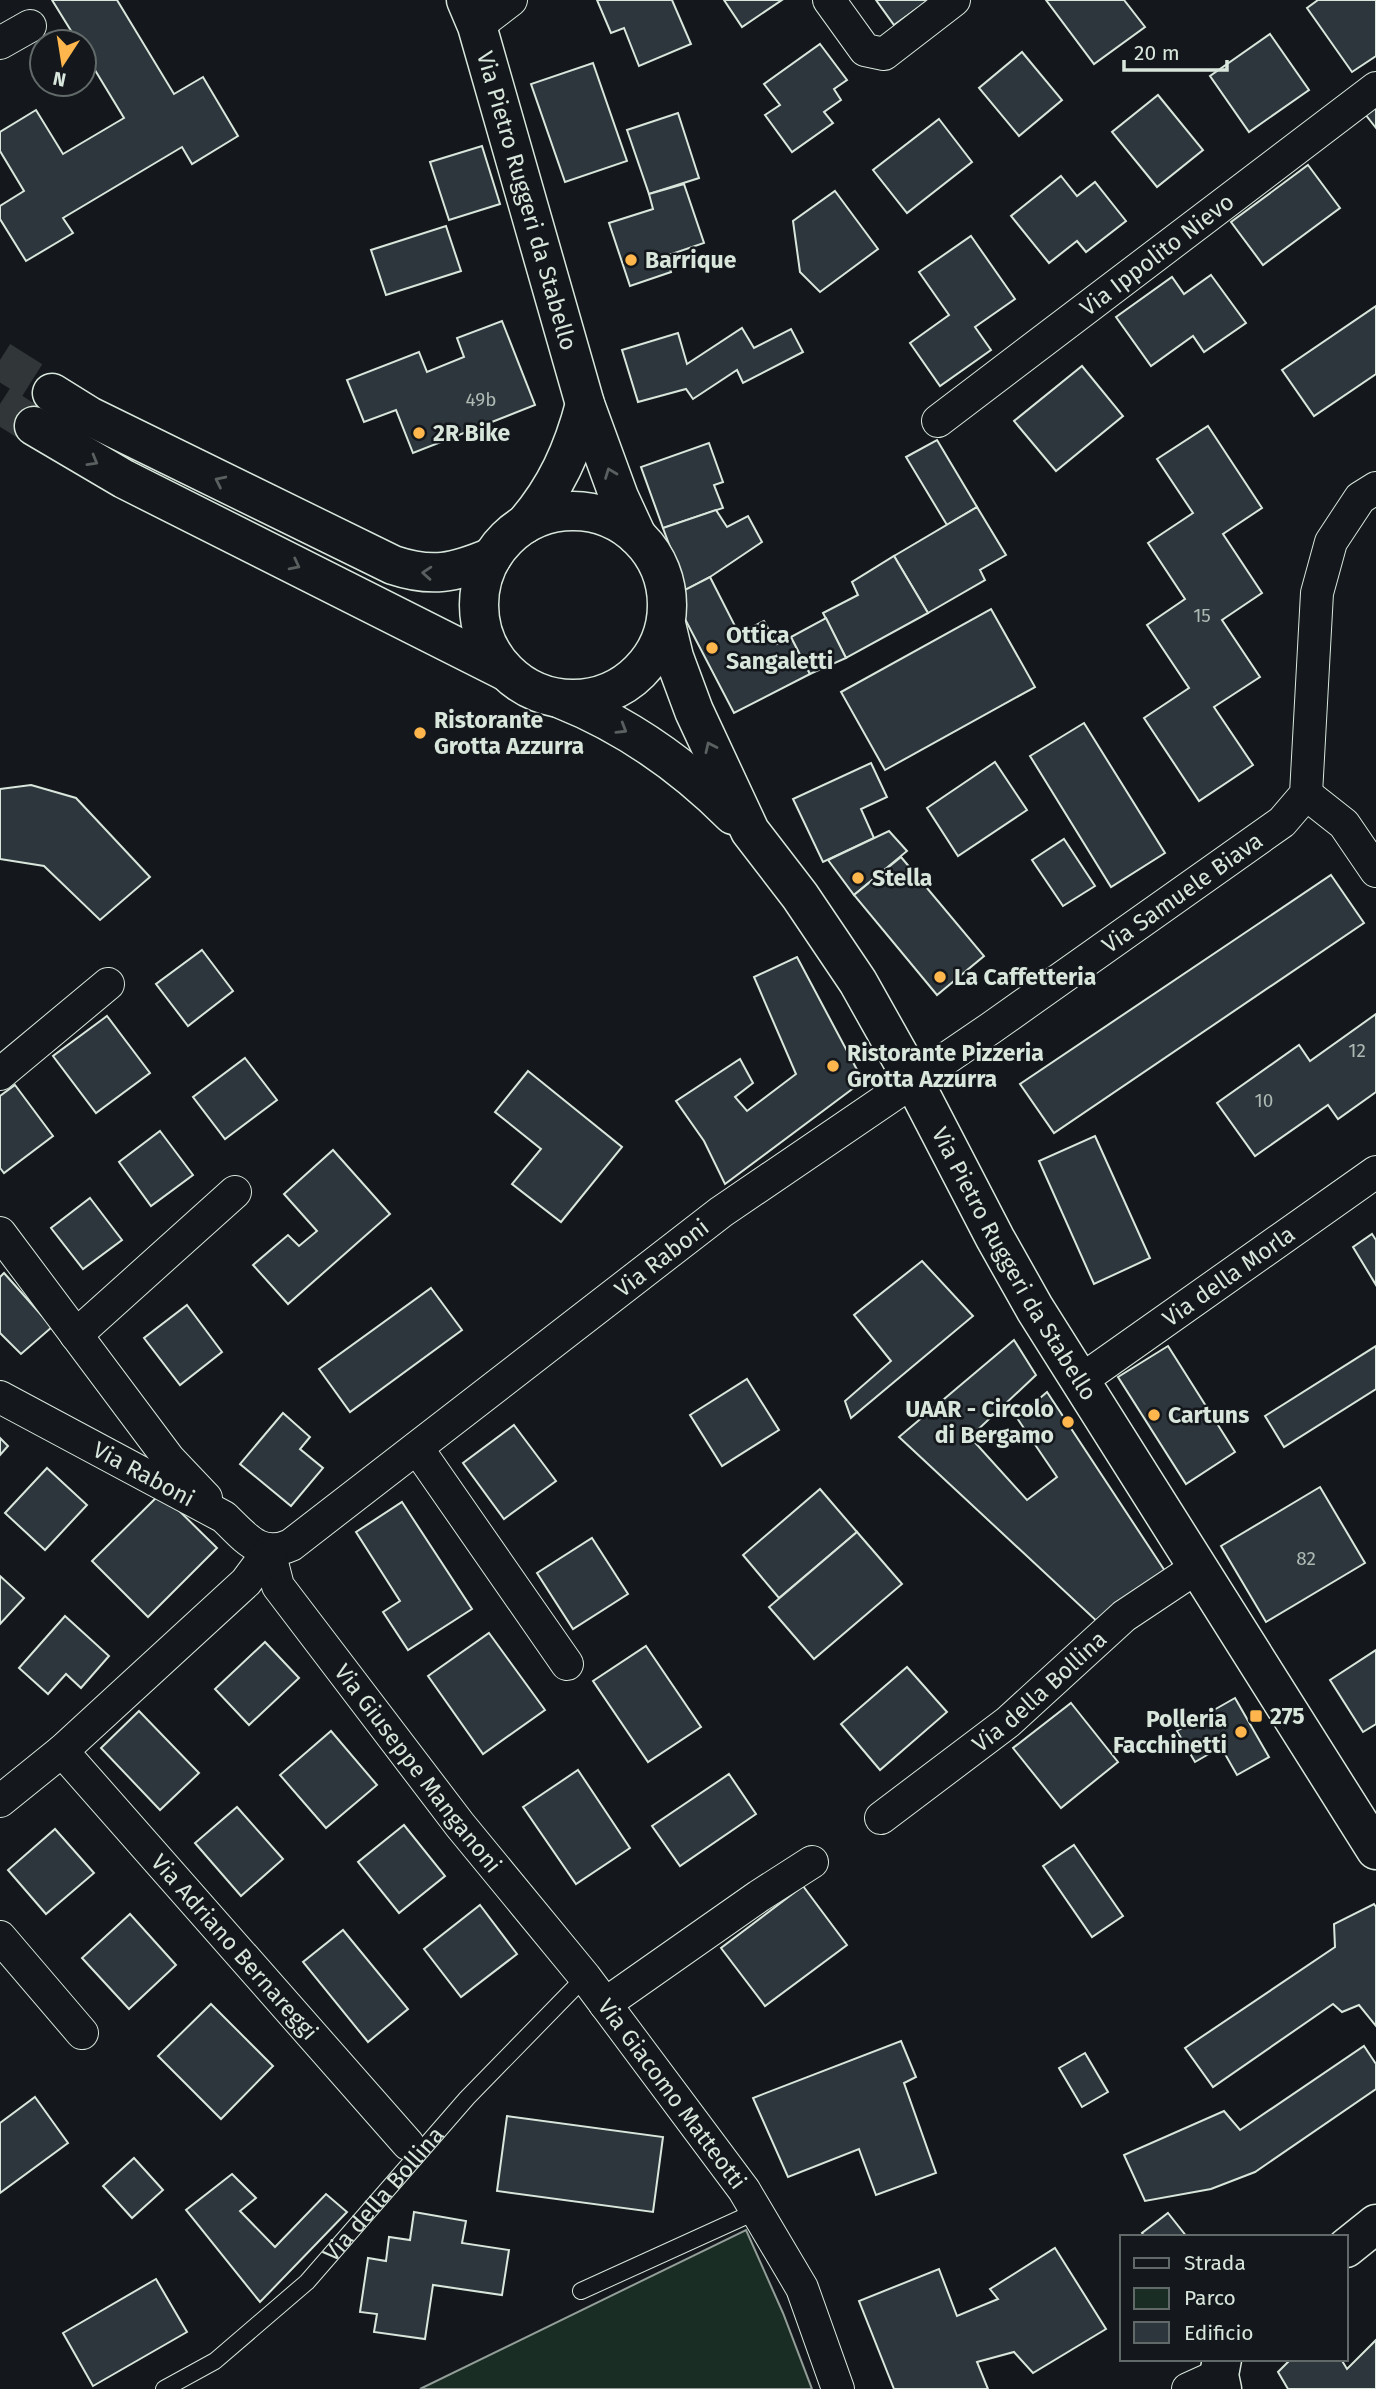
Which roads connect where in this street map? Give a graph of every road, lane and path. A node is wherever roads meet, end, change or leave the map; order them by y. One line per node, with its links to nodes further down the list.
1 (511, 0): 4 (street)
2 (829, 0): 3 (street)
3 (954, 0)
4 (471, 13): 9 (main road, Via Pietro Ruggeri da Stabello)
5 (30, 26): 6 (street)
6 (0, 43)
7 (1376, 88): 10 (street, Via Ippolito Nievo)
8 (52, 393): 15 (main road, one-way to 8)
9 (586, 404): 13 (main road, Via Pietro Ruggeri da Stabello); 14 (main road, Via Pietro Ruggeri da Stabello, one-way to 9)
10 (938, 421)
11 (34, 426): 17 (main road, one-way to 17)
12 (1376, 488): 19 (street)
13 (524, 524): 14 (main road, Via Pietro Ruggeri da Stabello); 15 (main road, Via Pietro Ruggeri da Stabello)
14 (637, 536): 16 (main road, Via Pietro Ruggeri da Stabello)
15 (492, 557): 17 (main road, Via Pietro Ruggeri da Stabello)
16 (675, 620): 18 (main road, Via Pietro Ruggeri da Stabello); 20 (main road, Via Pietro Ruggeri da Stabello, one-way to 16)
17 (505, 671): 18 (main road, Via Pietro Ruggeri da Stabello)
18 (561, 699): 20 (main road, one-way to 20)
19 (1306, 794): 21 (street); 24 (street, Via Samuele Biava)
20 (750, 831): 24 (main road, Via Pietro Ruggeri da Stabello)
21 (1376, 871)
22 (107, 984): 23 (street)
23 (0, 1074)
24 (913, 1080): 29 (main road, Via Pietro Ruggeri da Stabello); 31 (street, Via Raboni)
25 (1376, 1172): 29 (street, Via della Morla)
26 (235, 1192): 28 (street)
27 (0, 1233): 28 (street)
28 (76, 1335): 32 (street)
29 (1080, 1381): 34 (main road, Via Pietro Ruggeri da Stabello)
30 (0, 1397): 32 (street, Via Raboni)
31 (417, 1448): 33 (street, Via Raboni); 35 (street)
32 (224, 1517): 33 (street, Via Raboni)
33 (269, 1550): 36 (street); 42 (street, Via Giuseppe Manganoni)
34 (1199, 1566): 38 (street, Via della Bollina); 39 (main road, Via Pietro Ruggeri da Stabello)
35 (567, 1664)
36 (62, 1751): 37 (street); 45 (street, Via Adriano Bernareggi)
37 (0, 1801)
38 (881, 1818)
39 (1376, 1850)
40 (812, 1862): 43 (street)
41 (0, 1937): 44 (street)
42 (585, 1977): 43 (street, Via Giacomo Matteotti); 50 (lane, Via della Bollina)
43 (605, 2004): 46 (street, Via Giacomo Matteotti)
44 (82, 2033)
45 (408, 2144)
46 (757, 2211): 49 (lane, Via Giacomo Matteotti); 51 (street, Via Giacomo Matteotti)
47 (1376, 2224): 48 (main road)
48 (1348, 2246)
49 (581, 2291)
50 (164, 2389)
51 (838, 2389)

